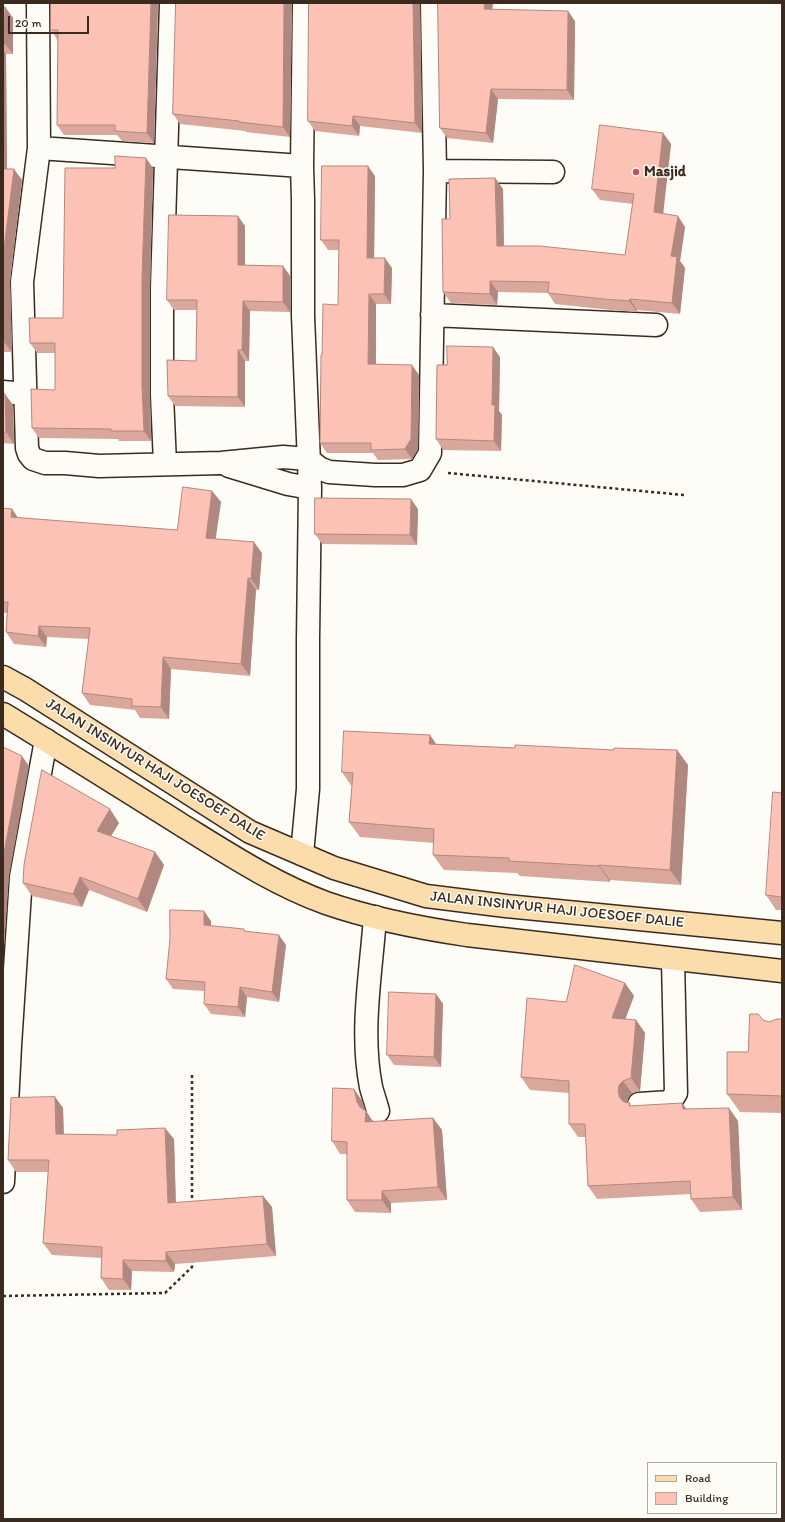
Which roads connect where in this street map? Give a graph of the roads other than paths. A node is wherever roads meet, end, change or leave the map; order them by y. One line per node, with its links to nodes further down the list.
1 (38, 3): 5 (street)
2 (171, 3): 6 (street)
3 (304, 3): 7 (street)
4 (432, 3): 8 (street)
5 (39, 148): 6 (street); 13 (street)
6 (166, 157): 7 (street); 16 (street)
7 (302, 166): 14 (street)
8 (435, 171): 9 (street); 10 (street)
9 (554, 172)
10 (432, 315): 11 (street); 14 (street)
11 (656, 324)
12 (3, 392): 13 (street)
13 (26, 394): 16 (street)
14 (308, 459): 15 (street); 17 (street)
15 (221, 463): 16 (street); 17 (street)
16 (165, 464)
17 (310, 488): 21 (street)
18 (3, 677): 21 (main road, JALAN INSINYUR HAJI JOESOEF DALIE)
19 (3, 714): 20 (main road, JALAN INSINYUR HAJI JOESOEF DALIE)
20 (46, 740): 22 (main road, JALAN INSINYUR HAJI JOESOEF DALIE); 28 (street)
21 (302, 854): 23 (main road, JALAN INSINYUR HAJI JOESOEF DALIE)
22 (375, 917): 24 (main road, JALAN INSINYUR HAJI JOESOEF DALIE); 27 (street)
23 (782, 933)
24 (673, 960): 25 (main road, JALAN INSINYUR HAJI JOESOEF DALIE); 26 (street)
25 (782, 971)
26 (639, 1104)
27 (378, 1111)
28 (3, 1182)

